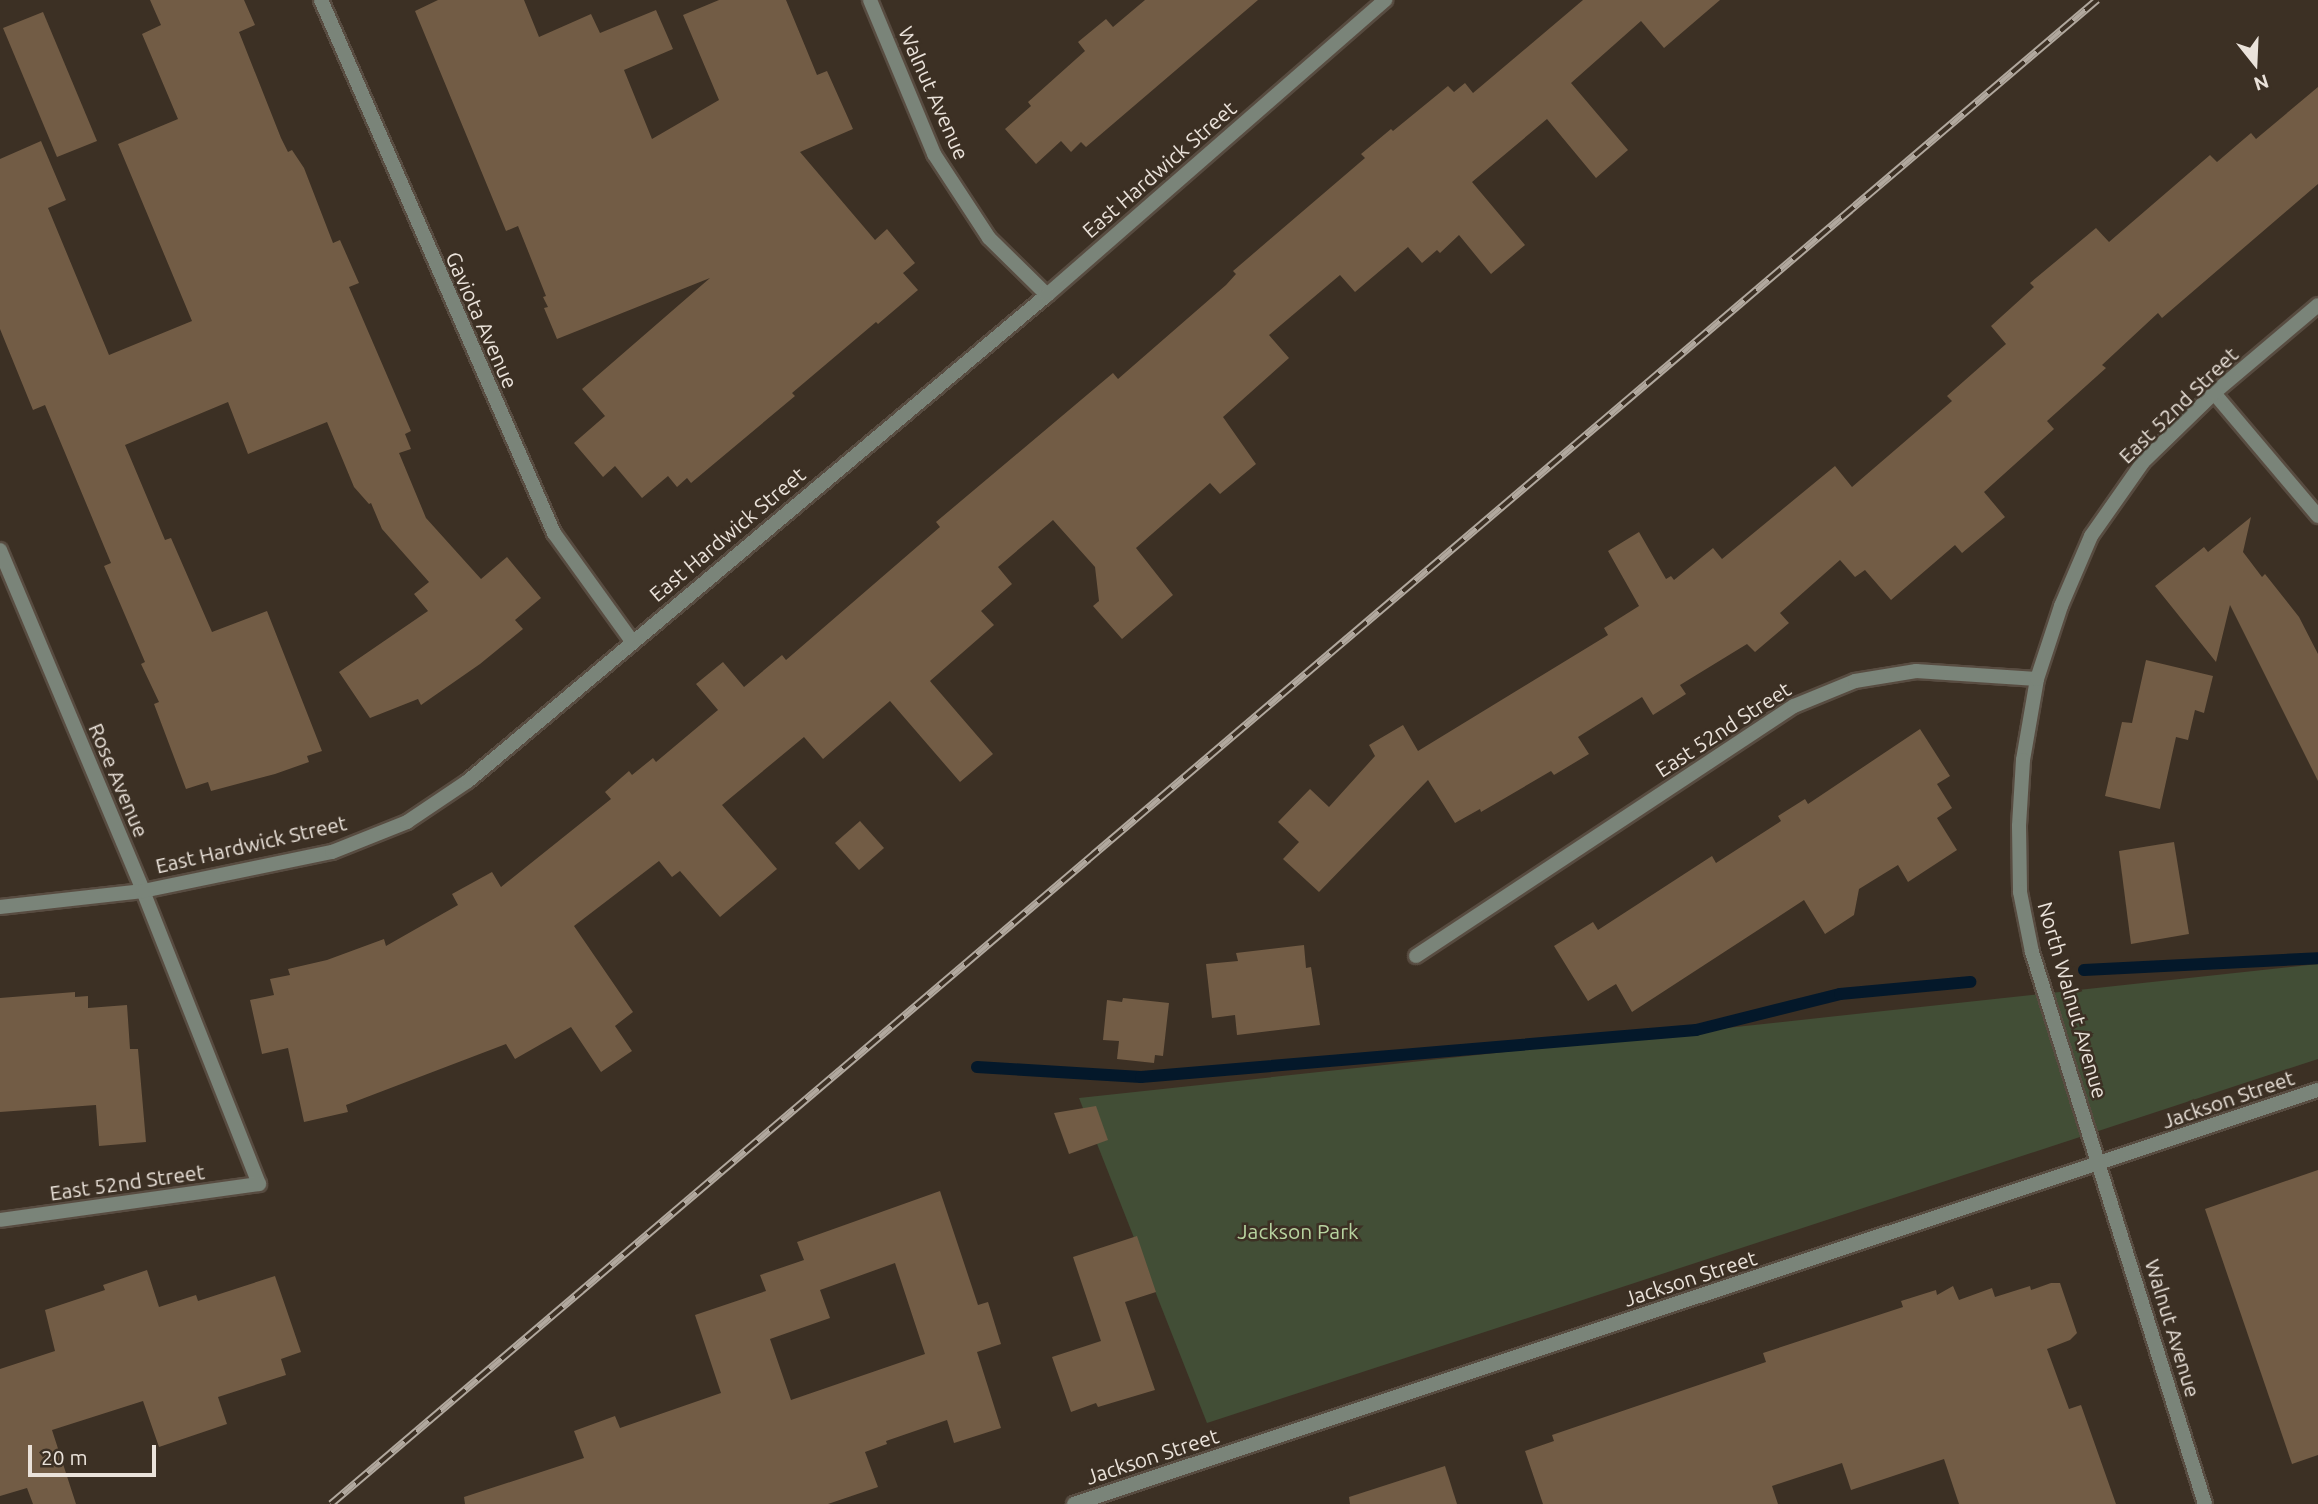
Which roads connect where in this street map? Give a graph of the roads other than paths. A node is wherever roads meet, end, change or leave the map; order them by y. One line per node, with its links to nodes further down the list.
1 (321, 0): 9 (street, Gaviota Avenue)
2 (870, 0): 4 (street, Walnut Avenue)
3 (1385, 0): 4 (street, East Hardwick Street)
4 (1047, 295): 9 (street, East Hardwick Street)
5 (2318, 305): 6 (street, East 52nd Street)
6 (2214, 393): 7 (street); 10 (street, East 52nd Street)
7 (2318, 516)
8 (0, 550): 11 (street, Rose Avenue)
9 (632, 640): 11 (street, East Hardwick Street)
10 (2037, 679): 13 (street, East 52nd Street); 15 (street, North Walnut Avenue)
11 (143, 891): 12 (street, East Hardwick Street); 16 (street, Rose Avenue)
12 (0, 907)
13 (1416, 956)
14 (2318, 1090): 15 (street, Jackson Street)
15 (2100, 1164): 18 (street, Jackson Street); 19 (street, Walnut Avenue)
16 (259, 1184): 17 (street, East 52nd Street)
17 (0, 1220)
18 (1074, 1504)
19 (2205, 1504)

